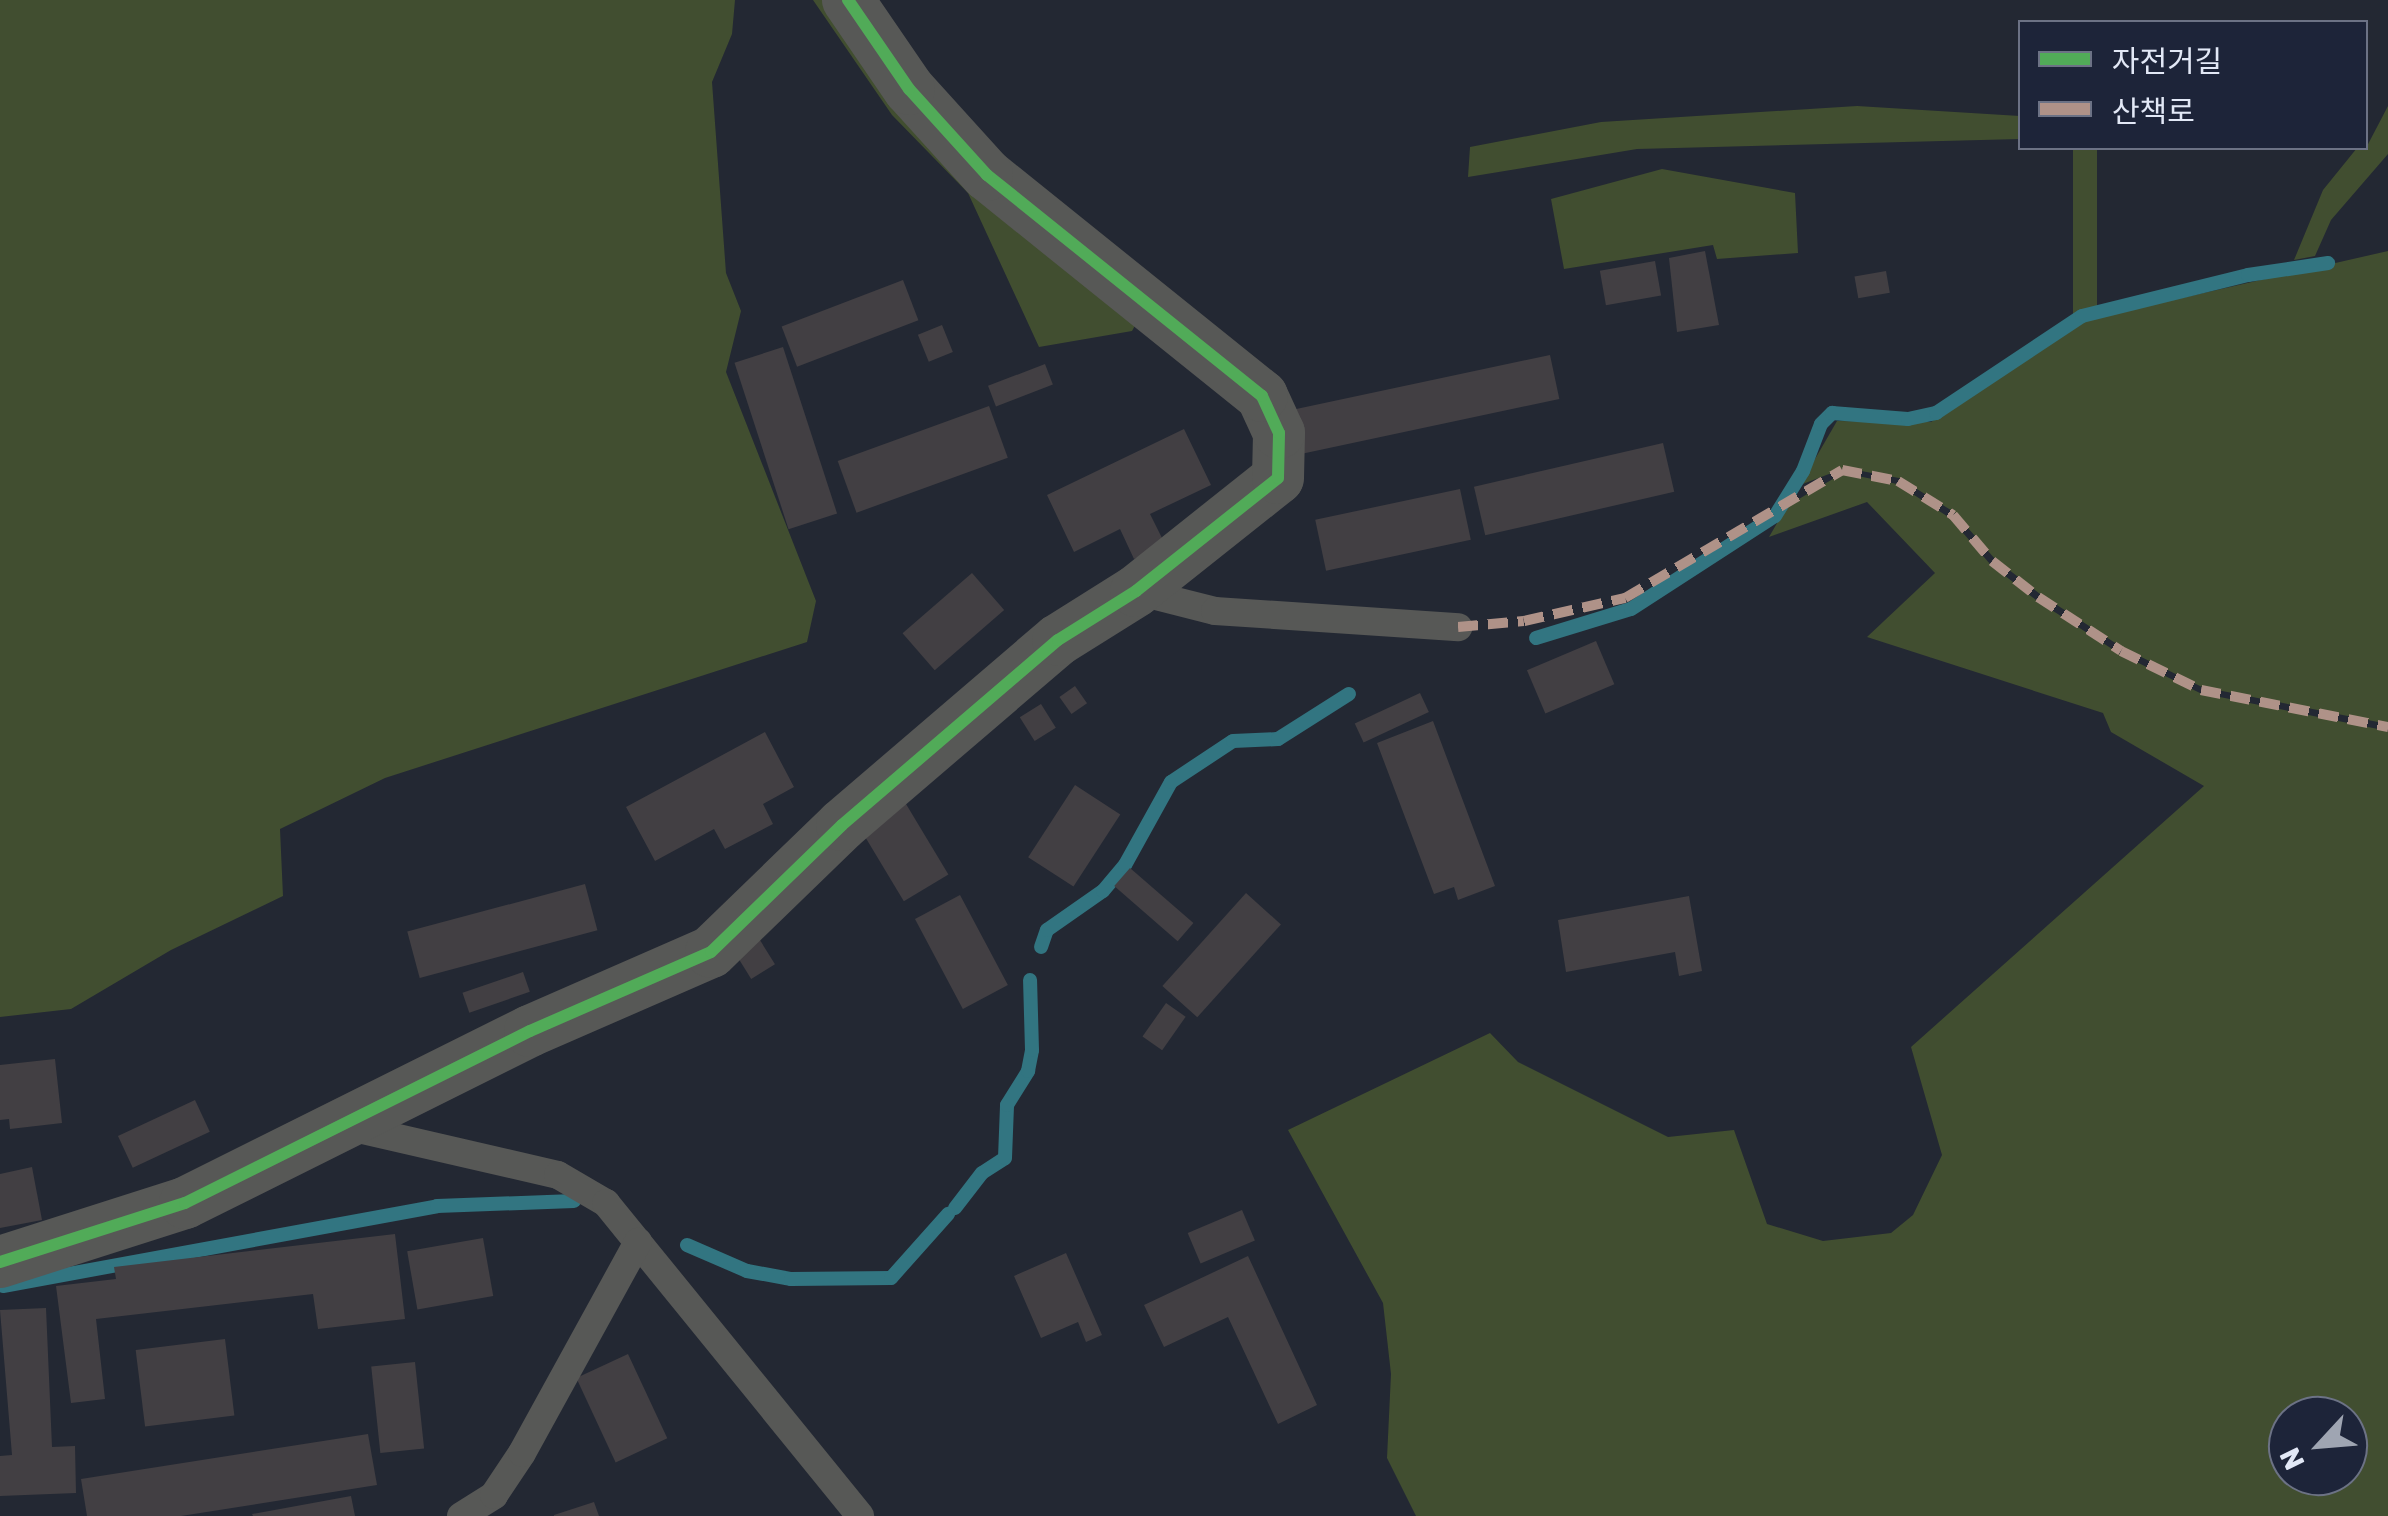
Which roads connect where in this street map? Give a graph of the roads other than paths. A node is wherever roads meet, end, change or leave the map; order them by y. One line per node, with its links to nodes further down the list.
1 (848, 0): 2 (street)
2 (1136, 591): 3 (lane); 4 (street)
3 (1458, 628)
4 (344, 1126): 5 (lane); 6 (street)
5 (638, 1242): 7 (lane); 8 (lane)
6 (0, 1262)
7 (461, 1516)
8 (860, 1516)

